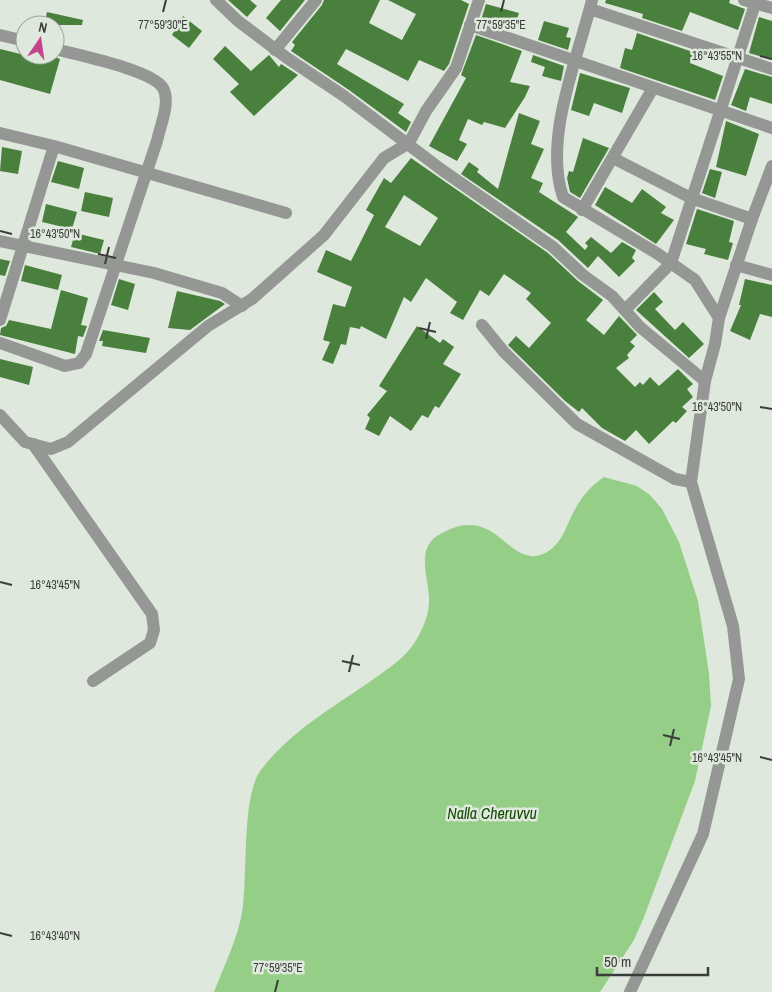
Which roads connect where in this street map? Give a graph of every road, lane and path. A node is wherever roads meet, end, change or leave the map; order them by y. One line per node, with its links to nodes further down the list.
1 (216, 0): 10 (street)
2 (316, 0): 10 (street)
3 (479, 0): 7 (street)
4 (749, 2): 6 (street); 12 (street)
5 (591, 5): 12 (street); 13 (street)
6 (772, 8)
7 (470, 25): 13 (street); 19 (street)
8 (0, 35): 9 (street)
9 (15, 39)
10 (276, 50): 19 (street)
11 (65, 52): 22 (street)
12 (737, 57): 14 (street); 16 (street)
13 (574, 61): 15 (street); 25 (street)
14 (772, 69)
15 (653, 88): 16 (street); 21 (street)
16 (720, 112): 17 (street); 24 (street)
17 (772, 128)
18 (0, 134): 20 (street)
19 (409, 144): 34 (street); 35 (street)
20 (54, 146): 22 (street); 29 (street)
21 (613, 158): 24 (street); 25 (street)
22 (146, 171): 26 (street); 32 (street)
23 (771, 173): 27 (street)
24 (691, 198): 27 (street); 30 (street)
25 (582, 210): 30 (street)
26 (286, 214)
27 (752, 218): 31 (street)
28 (0, 241): 29 (street)
29 (22, 247): 32 (street); 37 (street)
30 (671, 263): 35 (street); 36 (street)
31 (736, 265): 33 (street); 36 (street)
32 (114, 266): 34 (street); 39 (street)
33 (772, 275)
34 (242, 306): 42 (street)
35 (625, 310): 40 (street)
36 (718, 318): 40 (street)
37 (0, 320)
38 (482, 325): 43 (street)
39 (0, 343)
40 (706, 381): 43 (street)
41 (0, 415): 42 (street)
42 (33, 444): 44 (street)
43 (691, 482): 45 (street)
44 (93, 681)
45 (630, 992)

